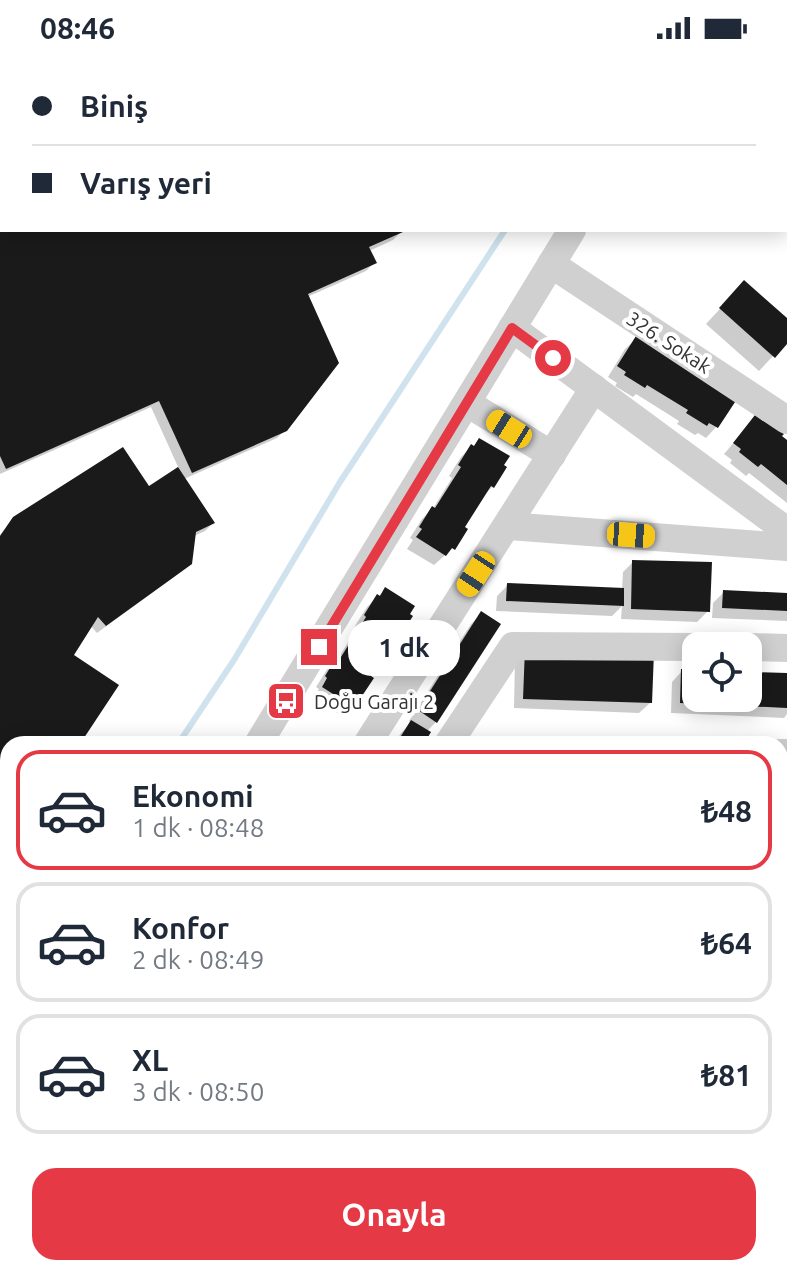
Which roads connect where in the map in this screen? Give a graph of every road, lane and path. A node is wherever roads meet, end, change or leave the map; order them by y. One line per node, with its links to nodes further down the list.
1 (571, 232): 2 (street)
2 (551, 264): 3 (street); 6 (street, 326. Sokak)
3 (512, 328): 4 (street); 5 (street)
4 (594, 388): 7 (street); 9 (street)
5 (467, 403): 7 (street); 14 (street)
6 (787, 420)
7 (552, 455): 8 (street)
8 (507, 526): 10 (street); 15 (street)
9 (787, 531)
10 (787, 547)
11 (682, 647): 16 (street)
12 (762, 647): 13 (street)
13 (787, 648)
14 (263, 736)
15 (372, 736)
16 (453, 736)

